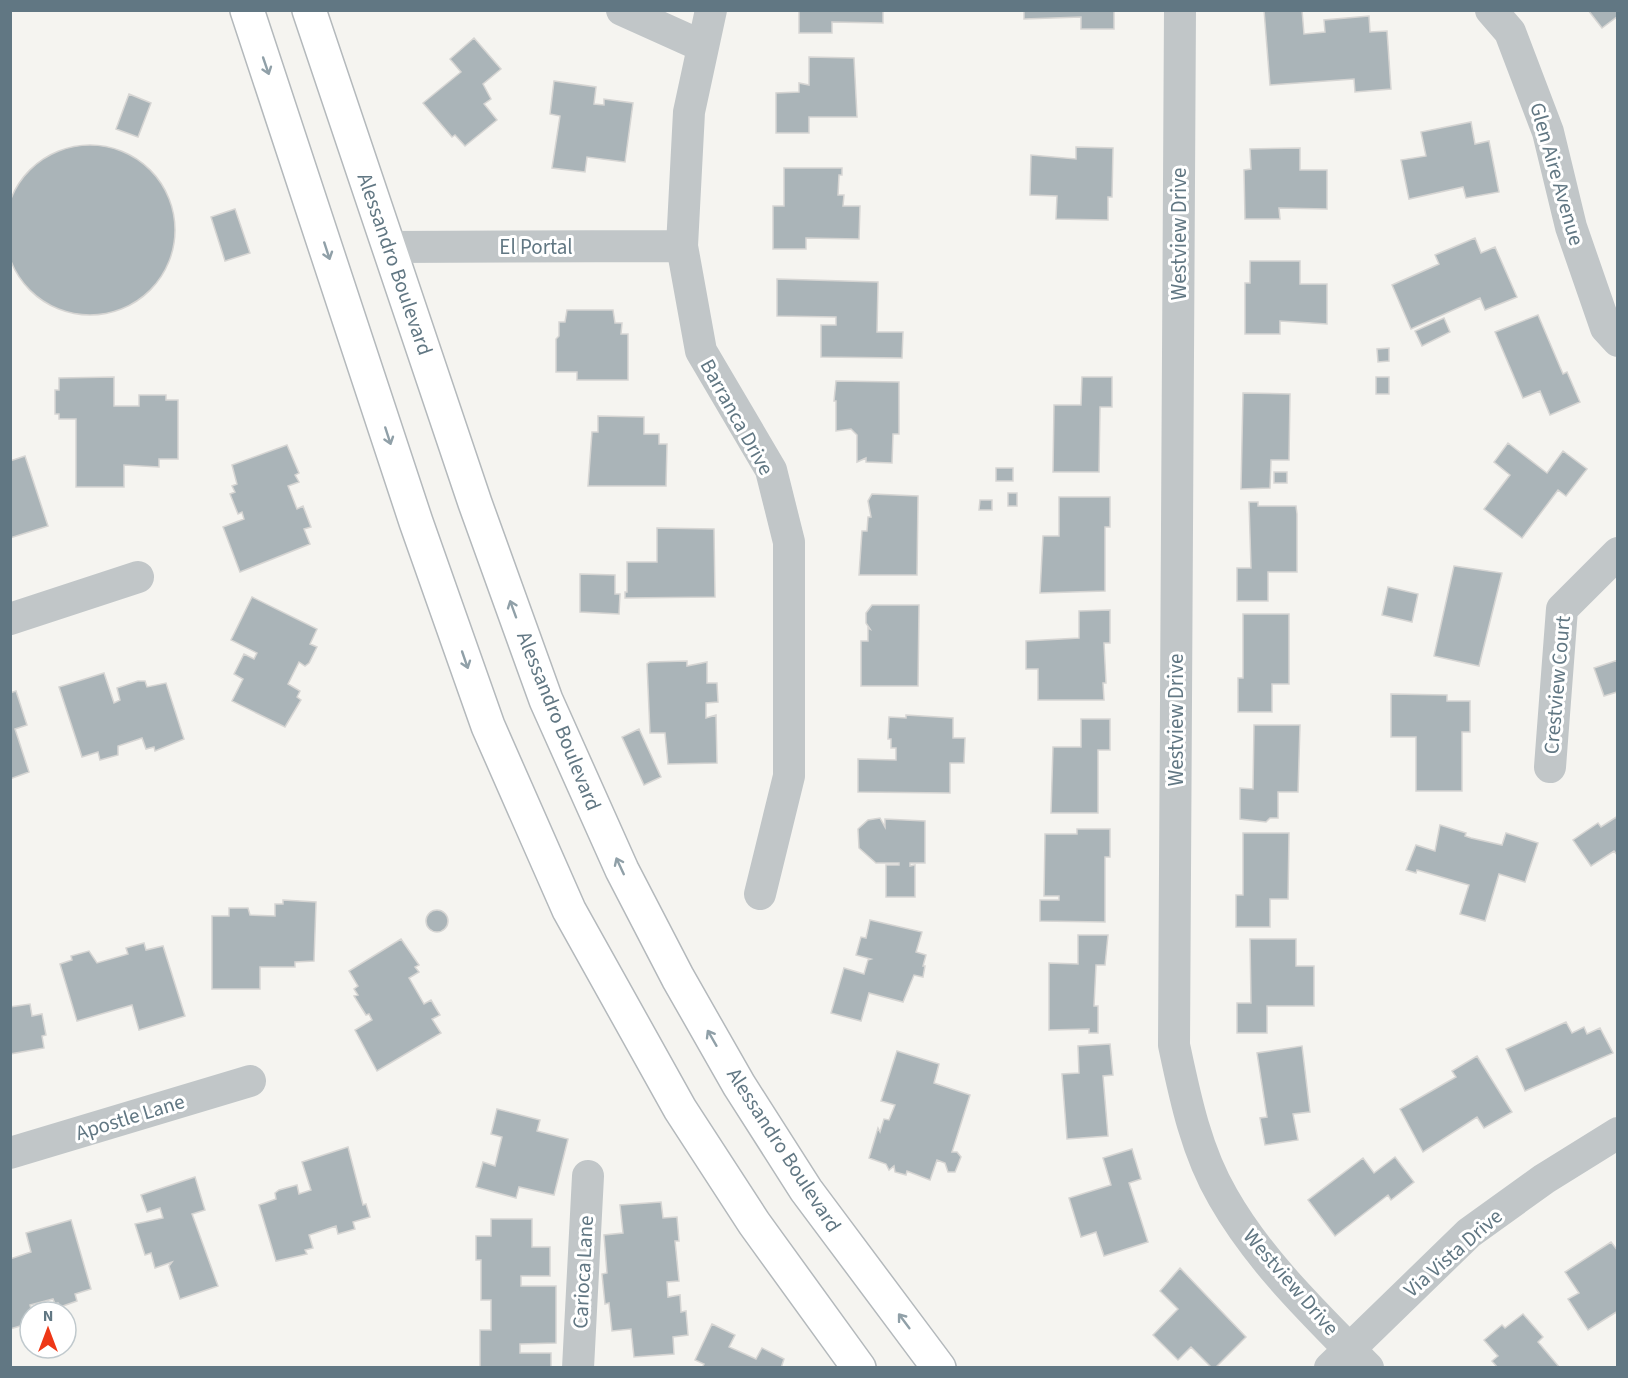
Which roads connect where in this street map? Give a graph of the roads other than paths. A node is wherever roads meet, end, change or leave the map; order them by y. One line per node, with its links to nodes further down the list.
1 (247, 10): 21 (main road, one-way to 21)
2 (309, 10): 9 (main road, Alessandro Boulevard)
3 (622, 10): 7 (street)
4 (711, 10): 7 (street, Barranca Drive)
5 (1180, 10): 20 (street, Westview Drive)
6 (1491, 10): 10 (street, Glen Aire Avenue)
7 (702, 46): 8 (street, Barranca Drive)
8 (682, 246): 9 (street, El Portal); 15 (street, Barranca Drive)
9 (390, 247): 23 (main road, Alessandro Boulevard, one-way to 9)
10 (1617, 341)
11 (1617, 553): 14 (street, Crestview Court)
12 (138, 578): 13 (street)
13 (10, 619)
14 (1550, 767)
15 (760, 894)
16 (250, 1081): 18 (street, Apostle Lane)
17 (1617, 1133): 20 (street, Via Vista Drive)
18 (10, 1153)
19 (588, 1176): 22 (street, Carioca Lane)
20 (1349, 1361)
21 (853, 1365)
22 (578, 1368)
23 (939, 1368)

